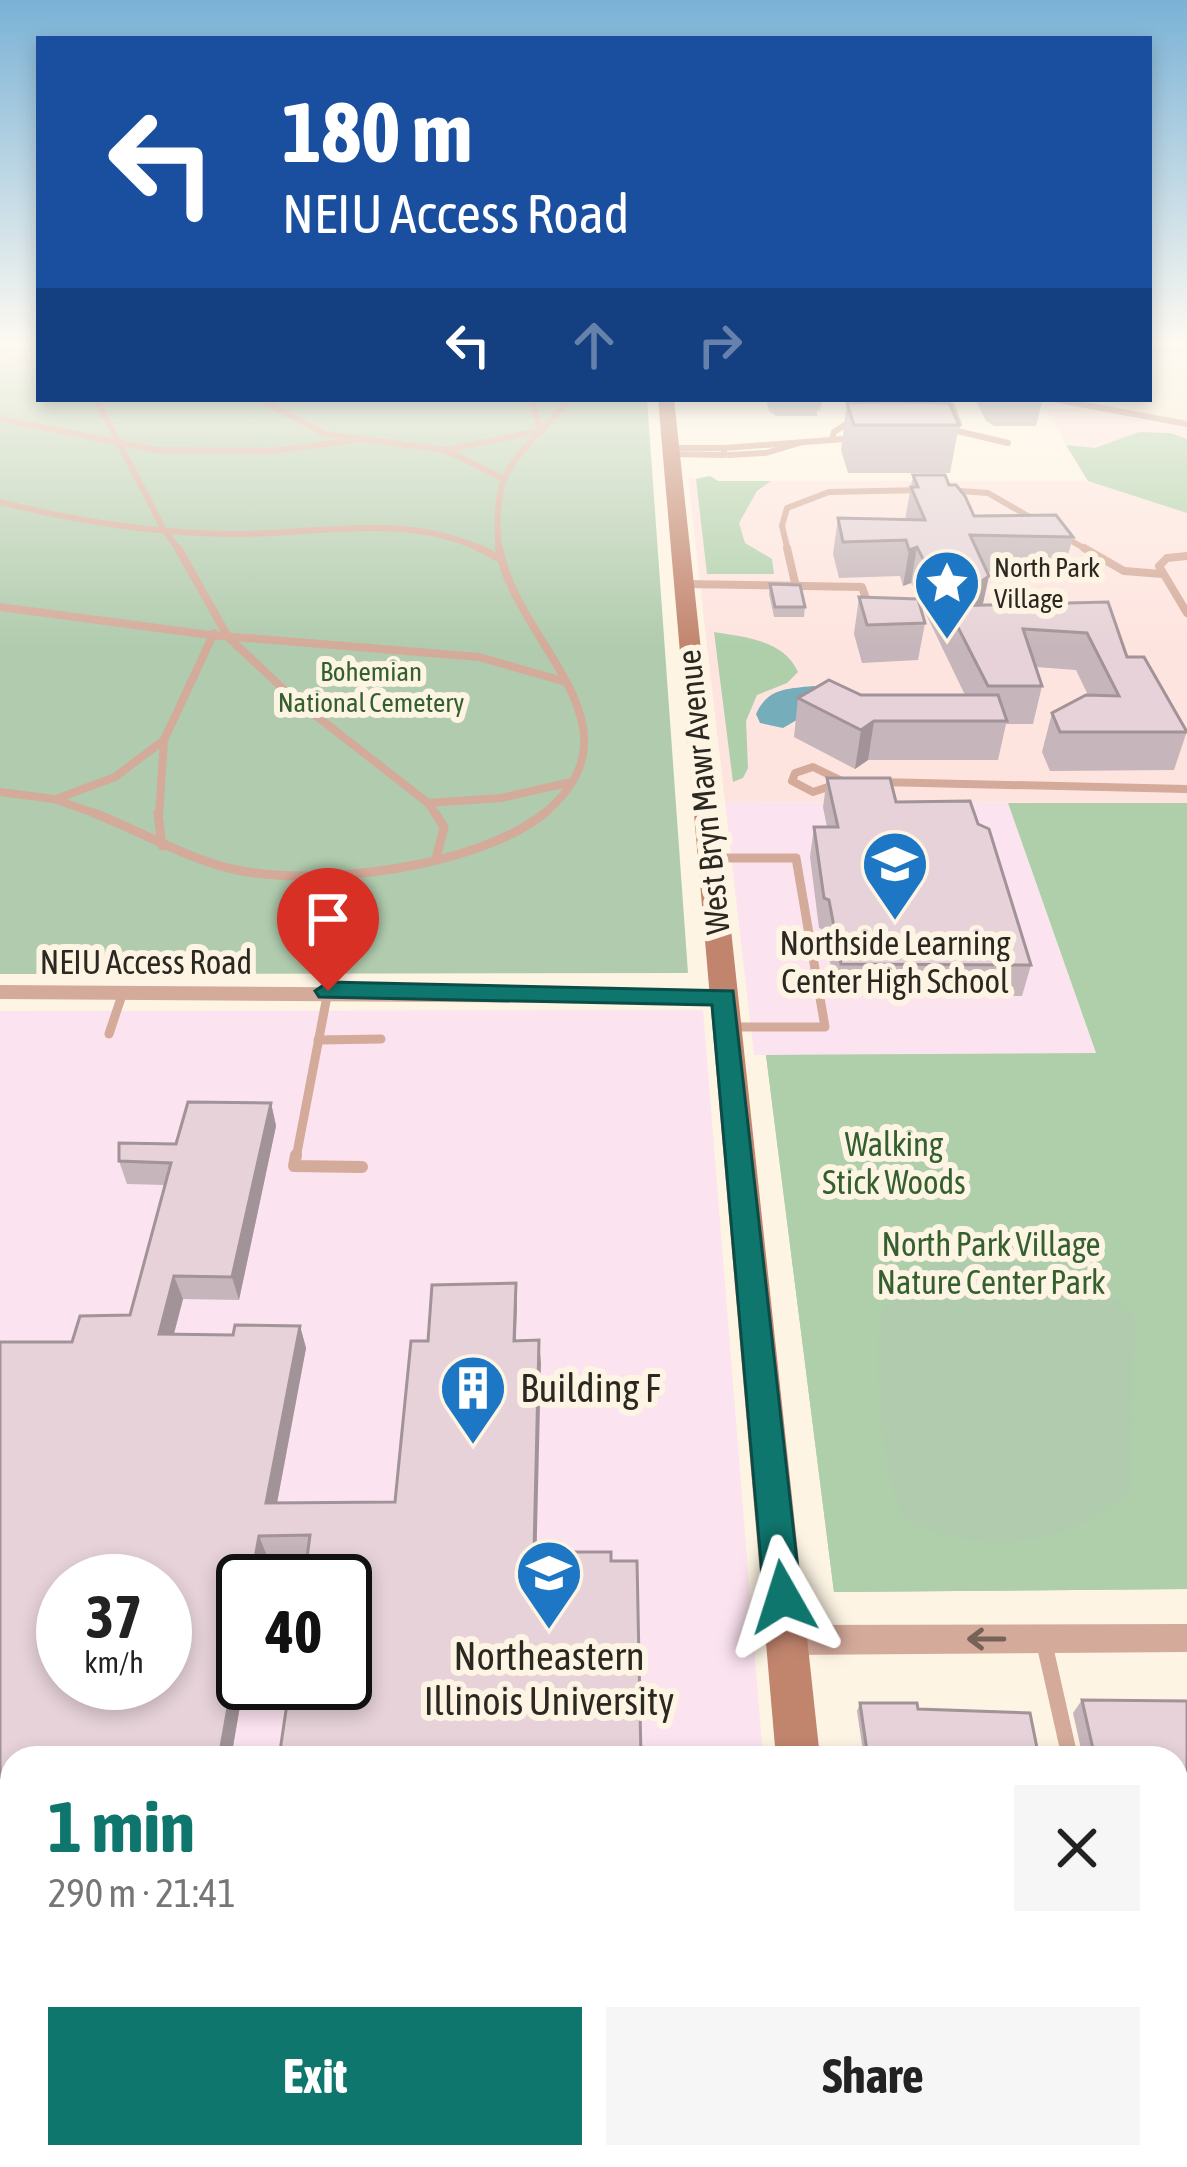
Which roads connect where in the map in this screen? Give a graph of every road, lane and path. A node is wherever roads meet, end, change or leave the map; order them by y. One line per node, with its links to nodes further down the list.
1 (120, 446): 13 (lane)
2 (122, 446): 3 (lane)
3 (295, 446)
4 (410, 446): 9 (lane)
5 (465, 446): 9 (lane)
6 (528, 446): 11 (lane)
7 (670, 446): 10 (street, West Bryn Mawr Avenue)
8 (788, 446): 10 (lane)
9 (445, 450): 11 (lane)
10 (670, 451): 17 (street, West Bryn Mawr Avenue)
11 (502, 478): 15 (lane)
12 (0, 502): 13 (lane)
13 (164, 530): 15 (lane); 22 (lane)
14 (1187, 556): 16 (lane)
15 (497, 557): 24 (lane)
16 (1162, 574): 18 (lane); 21 (lane)
17 (683, 584): 18 (lane); 33 (street, West Bryn Mawr Avenue)
18 (796, 587): 19 (lane)
19 (868, 605)
20 (0, 607): 23 (lane)
21 (1187, 614)
22 (225, 632): 23 (lane); 24 (lane); 31 (lane)
23 (210, 635): 25 (lane)
24 (568, 682): 27 (lane)
25 (164, 740): 30 (lane); 32 (lane)
26 (842, 781): 26 (lane); 28 (lane)
27 (572, 782): 31 (lane); 34 (lane)
28 (1187, 789)
29 (0, 792): 30 (lane)
30 (54, 799): 32 (lane)
31 (428, 803): 34 (lane)
32 (162, 846): 34 (lane)
33 (710, 858): 38 (street, West Bryn Mawr Avenue); 38 (lane)
34 (436, 860)
35 (328, 991): 37 (street, NEIU Access Road); 38 (street, NEIU Access Road); 41 (lane)
36 (0, 992): 37 (street, NEIU Access Road)
37 (123, 992): 39 (lane)
38 (725, 1012): 45 (street, West Bryn Mawr Avenue)
39 (109, 1034)
40 (381, 1039): 41 (lane)
41 (318, 1040): 42 (lane)
42 (362, 1167)
43 (1187, 1638): 44 (street)
44 (1043, 1639): 45 (street, one-way to 45); 47 (lane)
45 (787, 1640): 46 (street, West Bryn Mawr Avenue)
46 (797, 1746)
47 (1067, 1746)

